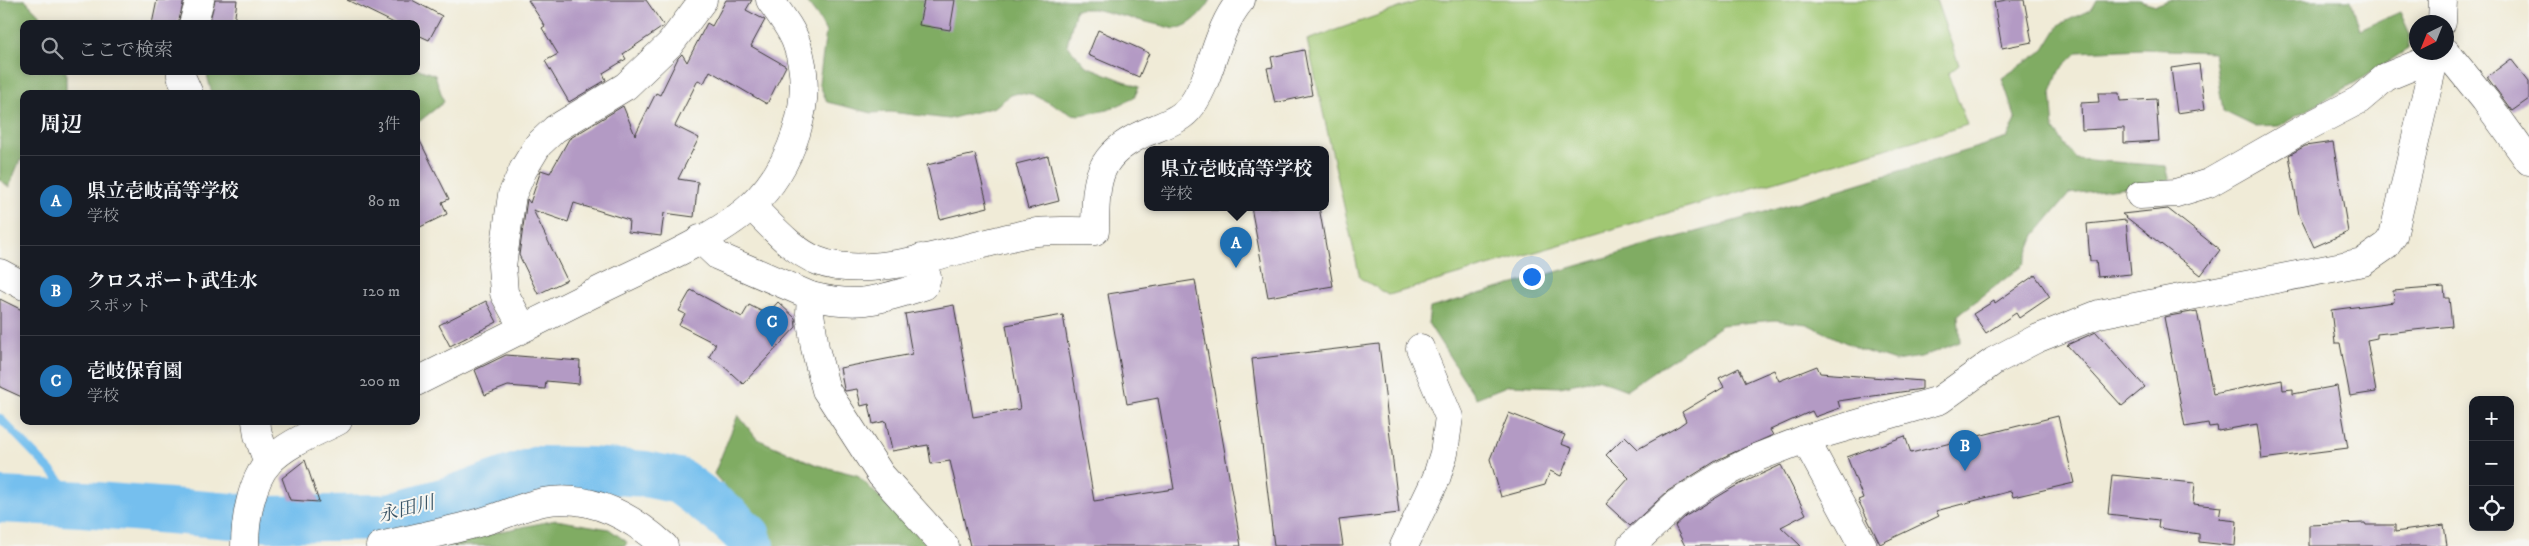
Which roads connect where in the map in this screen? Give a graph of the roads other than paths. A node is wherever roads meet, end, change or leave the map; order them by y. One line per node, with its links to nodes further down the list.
1 (200, 0): 7 (street)
2 (703, 0): 21 (street)
3 (770, 0): 15 (street)
4 (1241, 0): 17 (street)
5 (2443, 0): 6 (street)
6 (2442, 15)
7 (193, 20)
8 (2425, 60): 14 (street)
9 (2438, 60): 26 (street)
10 (2445, 60): 13 (street)
11 (181, 75): 12 (street)
12 (187, 90)
13 (2529, 161)
14 (2140, 195)
15 (751, 206): 16 (street); 17 (street)
16 (700, 239): 20 (street); 21 (street)
17 (921, 258): 20 (street)
18 (0, 273): 19 (street)
19 (20, 284)
20 (812, 296): 31 (street)
21 (523, 328): 23 (street)
22 (1420, 348): 32 (street)
23 (420, 380)
24 (257, 425): 27 (street)
25 (330, 425): 27 (street)
26 (1805, 439): 33 (street); 34 (street)
27 (268, 463): 28 (street)
28 (245, 541)
29 (380, 546): 30 (street)
30 (664, 546)
31 (945, 546)
32 (1404, 546)
33 (1631, 546)
34 (1862, 546)

